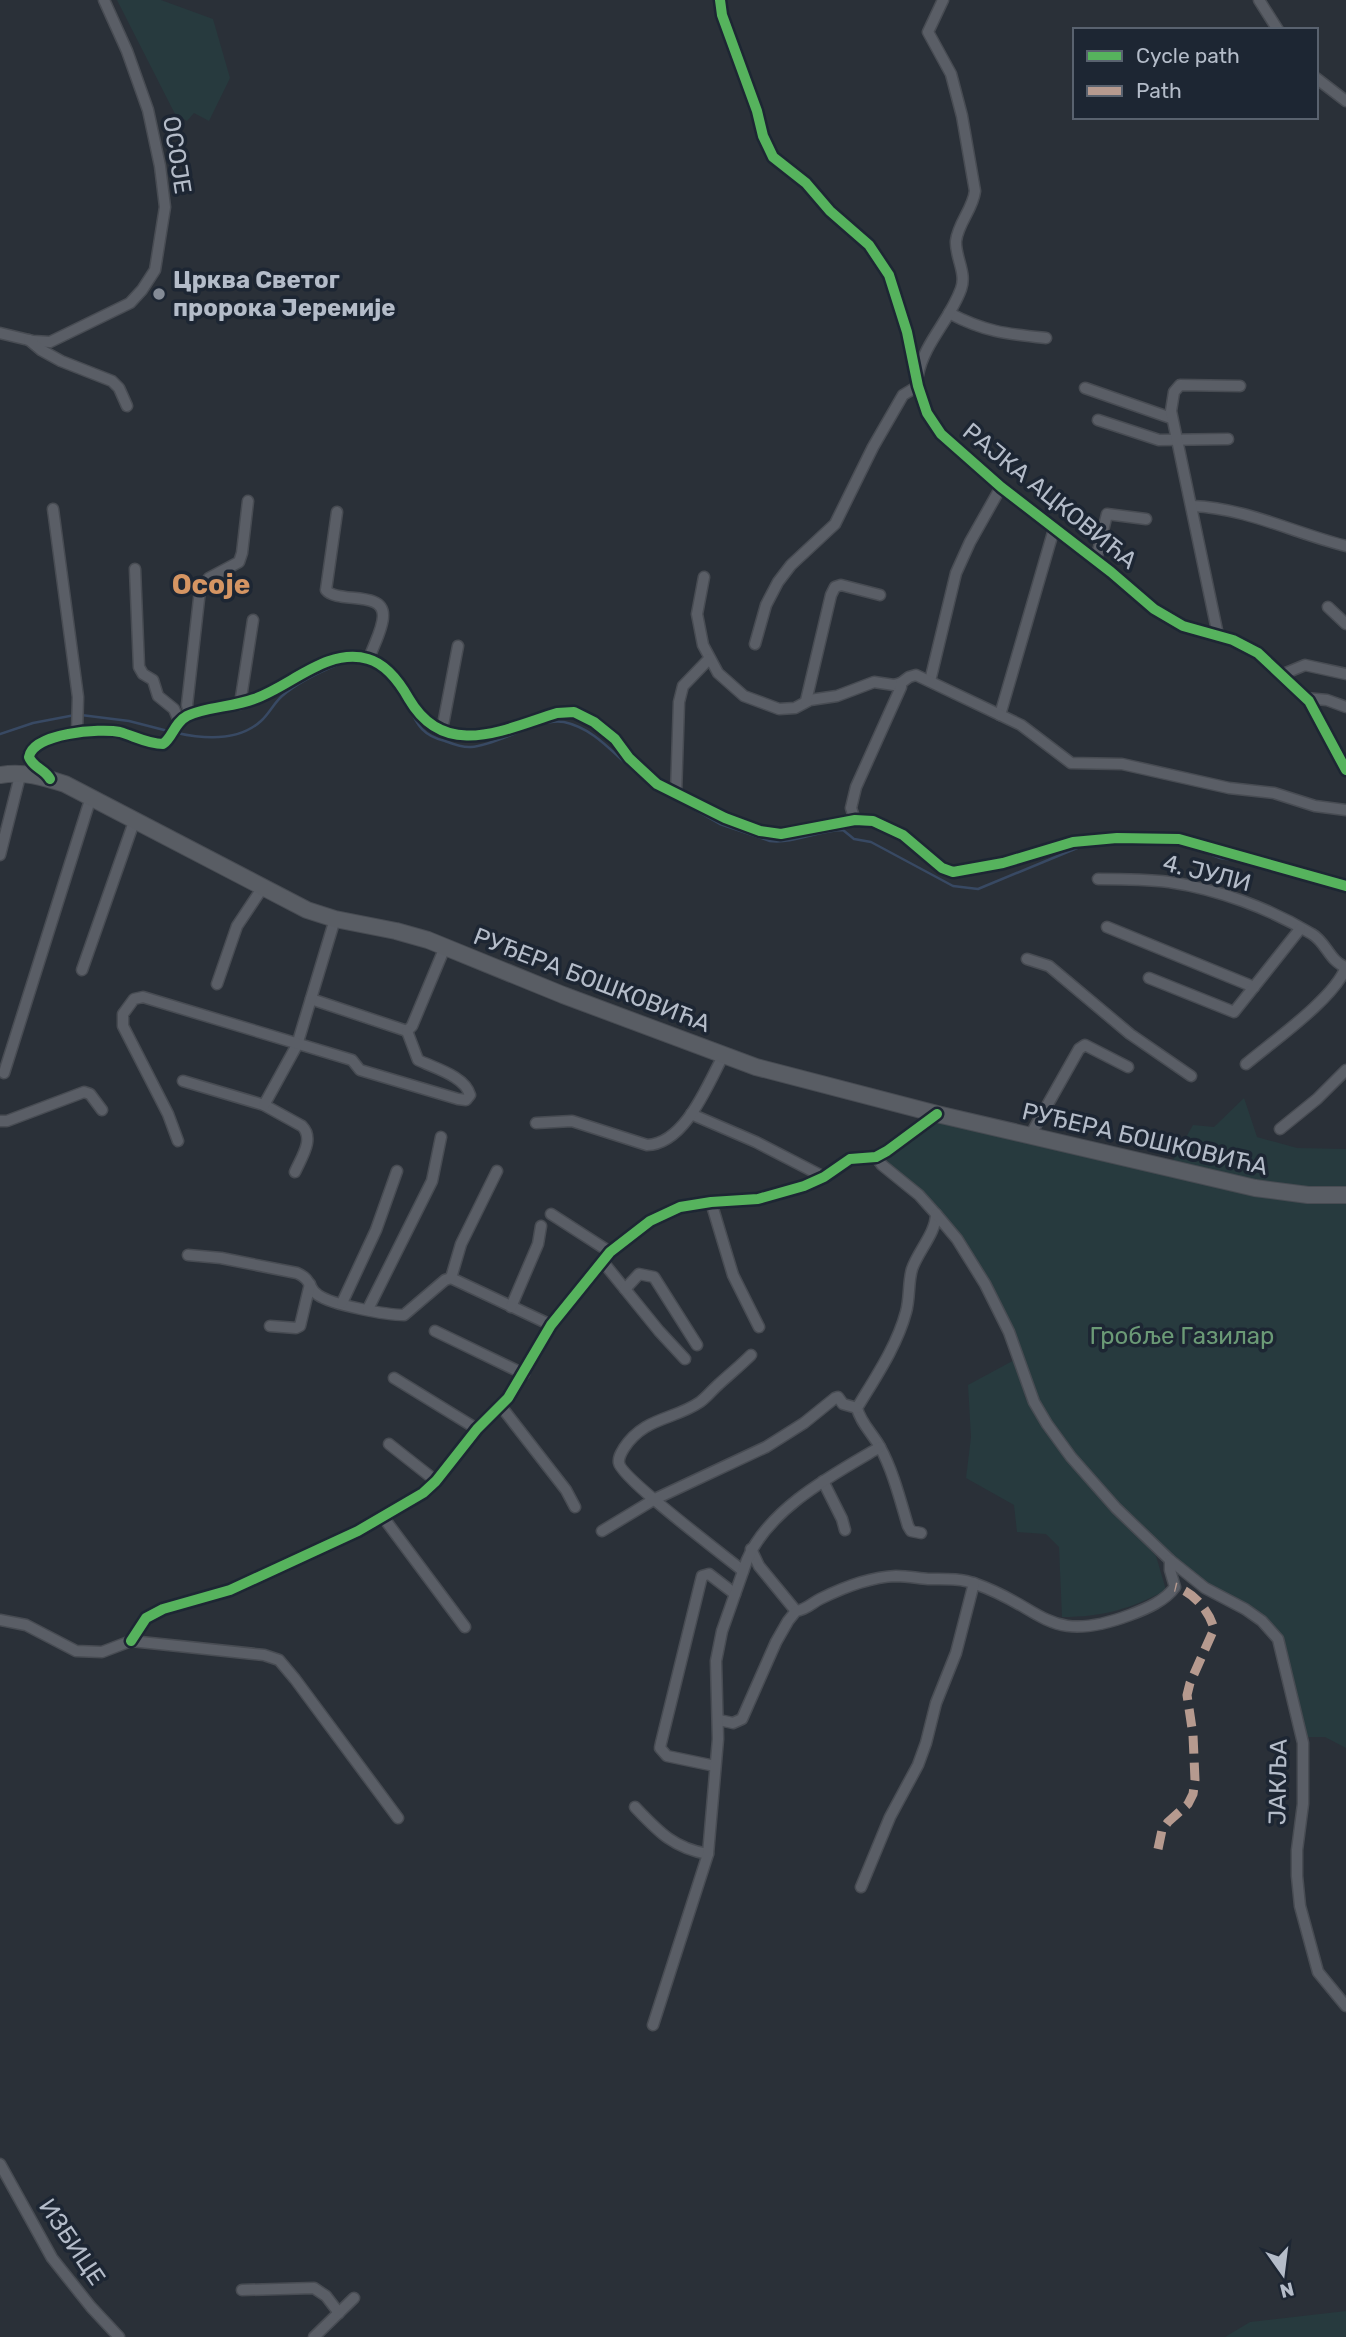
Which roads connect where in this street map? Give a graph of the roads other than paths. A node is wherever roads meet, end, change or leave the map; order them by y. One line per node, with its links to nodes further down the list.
1 (104, 0): 11 (street, ОСОЈЕ)
2 (720, 0): 12 (street, РАЈКА АЦКОВИЋА)
3 (943, 0): 8 (street)
4 (1259, 0): 5 (street)
5 (1277, 28)
6 (1318, 80): 7 (street)
7 (1346, 101)
8 (949, 313): 10 (street); 12 (street)
9 (0, 333): 11 (street, ОСОЈЕ)
10 (1046, 338)
11 (29, 340): 15 (street)
12 (917, 384): 20 (street, РАЈКА АЦКОВИЋА); 36 (street)
13 (1240, 386): 16 (street)
14 (1085, 388): 16 (street)
15 (127, 406)
16 (1171, 418): 19 (street)
17 (1098, 420): 19 (street)
18 (1228, 439): 19 (street)
19 (1176, 440): 22 (street)
20 (1001, 487): 26 (street, РАЈКА АЦКОВИЋА); 42 (street, РАЈКА АЦКОВИЋА)
21 (248, 501): 48 (street)
22 (1192, 506): 27 (street); 35 (street)
23 (53, 509): 51 (street)
24 (337, 512): 38 (street)
25 (1146, 519): 28 (street, РАЈКА АЦКОВИЋА)
26 (1054, 529): 28 (street, РАЈКА АЦКОВИЋА); 49 (street, РАЈКА АЦКОВИЋА)
27 (1346, 546)
28 (1096, 560): 35 (street, РАЈКА АЦКОВИЋА)
29 (135, 569): 50 (street)
30 (705, 577): 39 (street)
31 (880, 595): 45 (street)
32 (1328, 607): 34 (street)
33 (253, 620): 46 (street)
34 (1346, 624)
35 (1218, 635): 41 (street, РАЈКА АЦКОВИЋА)
36 (755, 644)
37 (458, 646): 52 (street)
38 (369, 659): 46 (street); 52 (street)
39 (709, 659): 45 (street); 57 (street)
40 (1346, 674): 41 (street)
41 (1281, 675): 44 (street, РАЈКА АЦКОВИЋА)
42 (930, 681): 43 (street); 49 (street)
43 (901, 683): 45 (street); 61 (street)
44 (1305, 698): 47 (street); 53 (street, РАЈКА АЦКОВИЋА)
45 (806, 701)
46 (240, 704): 48 (street)
47 (1346, 707)
48 (190, 715): 50 (street)
49 (1000, 715): 59 (street)
50 (178, 723): 51 (street)
51 (78, 727): 56 (street, РУЂЕРА БОШКОВИЋА)
52 (442, 730): 57 (street)
53 (1346, 770)
54 (21, 772): 55 (main road, РУЂЕРА БОШКОВИЋА); 56 (main road, РУЂЕРА БОШКОВИЋА); 62 (street)
55 (0, 775)
56 (50, 779): 58 (main road, РУЂЕРА БОШКОВИЋА)
57 (676, 794): 61 (street)
58 (91, 797): 60 (main road, РУЂЕРА БОШКОВИЋА); 83 (street)
59 (1346, 810)
60 (135, 819): 65 (main road, РУЂЕРА БОШКОВИЋА); 72 (street)
61 (855, 820): 64 (street)
62 (0, 855)
63 (1098, 879): 68 (street, 4. ЈУЛИ)
64 (1346, 886)
65 (263, 887): 66 (main road, РУЂЕРА БОШКОВИЋА); 74 (street)
66 (335, 919): 69 (main road, РУЂЕРА БОШКОВИЋА); 76 (street)
67 (1107, 927): 75 (street)
68 (1300, 929): 71 (street, 4. ЈУЛИ); 75 (street)
69 (445, 947): 77 (street, РУЂЕРА БОШКОВИЋА); 79 (main road, РУЂЕРА БОШКОВИЋА)
70 (1027, 959): 84 (street)
71 (1346, 967): 80 (street, 4. ЈУЛИ)
72 (82, 970)
73 (1149, 978): 75 (street)
74 (217, 984)
75 (1254, 987)
76 (311, 999): 77 (street); 78 (street)
77 (407, 1031): 78 (street)
78 (298, 1045): 86 (street); 95 (street)
79 (723, 1056): 88 (street, РУЂЕРА БОШКОВИЋА); 89 (main road, РУЂЕРА БОШКОВИЋА)
80 (1246, 1064)
81 (1128, 1067): 93 (street, РУЂЕРА БОШКОВИЋА)
82 (1346, 1070): 92 (street)
83 (4, 1073)
84 (1191, 1076)
85 (183, 1082): 86 (street)
86 (264, 1105): 99 (street)
87 (102, 1110): 90 (street)
88 (691, 1114): 91 (street, РУЂЕРА БОШКОВИЋА); 100 (street)
89 (937, 1114): 93 (main road, РУЂЕРА БОШКОВИЋА); 96 (street)
90 (0, 1121)
91 (536, 1123)
92 (1280, 1129)
93 (1031, 1134): 101 (main road, РУЂЕРА БОШКОВИЋА)
94 (441, 1137): 114 (street)
95 (178, 1141)
96 (876, 1157): 100 (street); 104 (street, ЈАКЉА)
97 (397, 1171): 112 (street)
98 (497, 1171): 109 (street)
99 (295, 1172)
100 (824, 1177): 102 (street)
101 (1346, 1195)
102 (711, 1202): 106 (street); 117 (street)
103 (551, 1214): 106 (street)
104 (936, 1214): 125 (street); 138 (street, ЈАКЉА)
105 (541, 1226): 113 (street)
106 (610, 1252): 108 (street)
107 (188, 1255): 110 (street)
108 (603, 1262): 111 (street); 115 (street)
109 (451, 1278): 113 (street); 114 (street)
110 (310, 1284): 112 (street); 116 (street)
111 (625, 1289): 119 (street); 121 (street)
112 (342, 1303): 114 (street)
113 (511, 1307): 115 (street)
114 (368, 1309)
115 (551, 1325): 122 (street)
116 (270, 1326)
117 (759, 1327)
118 (435, 1331): 122 (street)
119 (697, 1345)
120 (751, 1355): 131 (street)
121 (685, 1359)
122 (524, 1374): 124 (street)
123 (394, 1378): 126 (street)
124 (500, 1405): 126 (street); 132 (street)
125 (857, 1408): 128 (street); 131 (street)
126 (477, 1429): 129 (street)
127 (389, 1444): 129 (street)
128 (880, 1447): 130 (street); 136 (street)
129 (436, 1480): 133 (street)
130 (823, 1481): 134 (street); 137 (street)
131 (655, 1499): 135 (street); 139 (street)
132 (575, 1507)
133 (383, 1517): 144 (street); 145 (street)
134 (845, 1530)
135 (602, 1531)
136 (921, 1533)
137 (751, 1549): 139 (street); 142 (street)
138 (1170, 1560): 140 (street); 152 (street, ЈАКЉА)
139 (743, 1571): 141 (street)
140 (974, 1583): 142 (street); 151 (street)
141 (735, 1594): 146 (street); 147 (street)
142 (796, 1611): 146 (street)
143 (0, 1620): 145 (street)
144 (465, 1627)
145 (131, 1641): 149 (street)
146 (719, 1720): 147 (street)
147 (715, 1766): 150 (street)
148 (635, 1807): 150 (street)
149 (398, 1818)
150 (708, 1854): 153 (street)
151 (861, 1887)
152 (1346, 2006)
153 (653, 2025)
154 (0, 2164): 158 (street, ИЗБИЦЕ)
155 (242, 2290): 157 (street)
156 (354, 2298): 157 (street)
157 (339, 2313): 159 (street)
158 (119, 2337)
159 (314, 2337)

